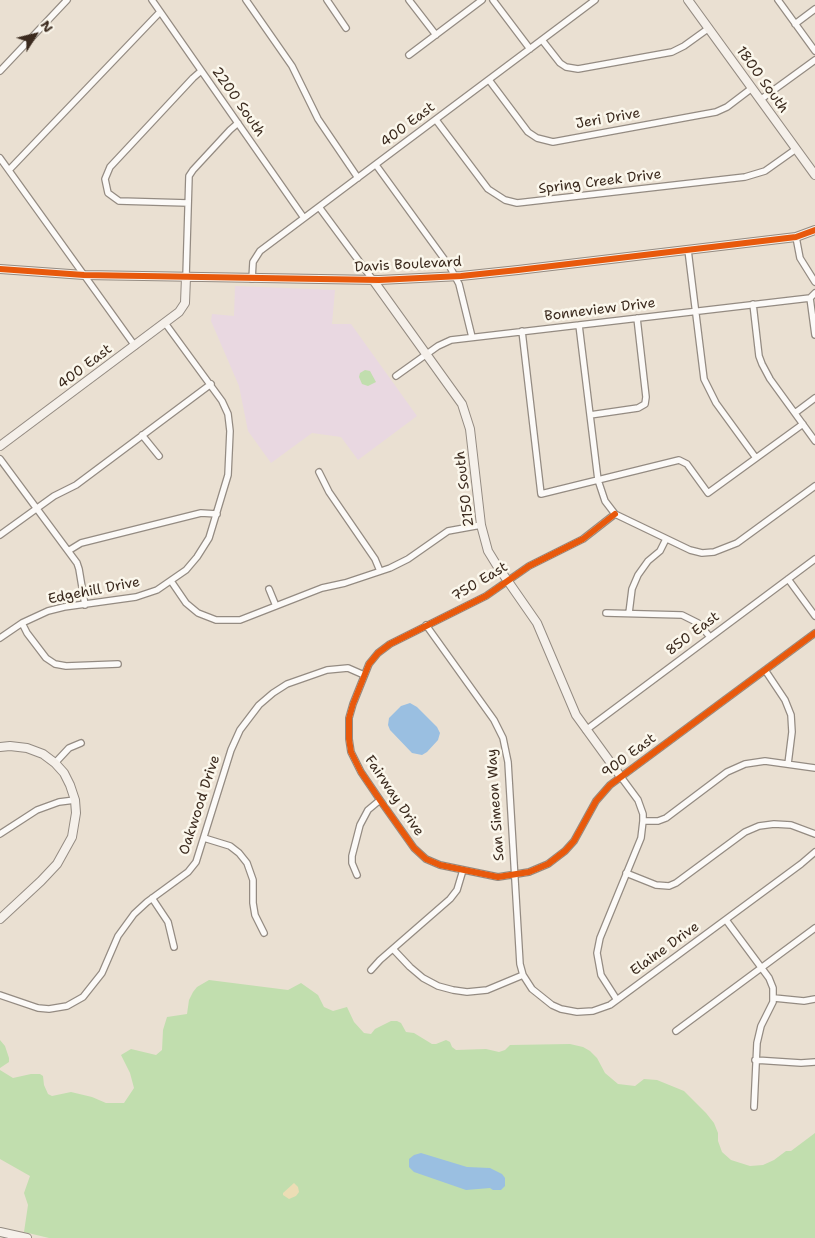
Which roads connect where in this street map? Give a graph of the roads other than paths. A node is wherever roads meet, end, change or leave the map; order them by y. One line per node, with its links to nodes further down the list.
1 (67, 0): 22 (street)
2 (152, 0): 12 (street, 2200 South)
3 (246, 0): 34 (street)
4 (327, 0): 14 (street)
5 (409, 0): 16 (street)
6 (482, 0): 16 (street)
7 (493, 0): 18 (street)
8 (595, 0): 17 (street, 400 East)
9 (688, 0): 15 (street, 1800 South)
10 (778, 0): 13 (street)
11 (815, 9): 13 (street)
12 (160, 12): 23 (street, 2200 South); 32 (street)
13 (795, 24): 19 (street)
14 (346, 28)
15 (708, 28): 17 (street); 25 (street, 1800 South)
16 (436, 35): 20 (street)
17 (542, 40): 18 (street, 400 East)
18 (530, 49): 24 (street, 400 East)
19 (815, 51)
20 (409, 55)
21 (815, 60): 26 (street)
22 (0, 71)
23 (202, 71): 28 (street, 2200 South); 35 (street)
24 (489, 80): 25 (street, Jeri Drive); 27 (street, 400 East)
25 (752, 88): 26 (street, 1800 South)
26 (760, 100): 29 (street, 1800 South)
27 (436, 120): 29 (street, Spring Creek Drive); 31 (street, 400 East)
28 (238, 123): 35 (street); 37 (street, 2200 South)
29 (796, 149): 33 (street, 1800 South)
30 (0, 158): 32 (street)
31 (376, 164): 34 (street, 400 East); 43 (street)
32 (9, 170): 42 (street)
33 (815, 174)
34 (358, 178): 36 (street, 400 East)
35 (188, 203): 44 (street)
36 (319, 207): 37 (street, 400 East); 46 (street, 2150 South)
37 (304, 218): 45 (street, 400 East)
38 (815, 230): 39 (street, Davis Boulevard)
39 (796, 237): 40 (street, Davis Boulevard); 47 (street)
40 (688, 250): 43 (street, Davis Boulevard); 51 (street)
41 (0, 269): 42 (street, Davis Boulevard)
42 (84, 275): 44 (street, Davis Boulevard); 58 (street)
43 (455, 276): 46 (street, Davis Boulevard); 57 (street)
44 (186, 277): 45 (street, Davis Boulevard); 53 (street, 400 East)
45 (252, 279): 46 (street, Davis Boulevard)
46 (373, 280): 59 (street, 2150 South)
47 (815, 282)
48 (815, 293): 49 (street)
49 (810, 298): 50 (street, Bonneview Drive); 56 (street)
50 (753, 304): 51 (street, Bonneview Drive); 63 (street)
51 (695, 311): 52 (street, Bonneview Drive); 70 (street)
52 (637, 318): 54 (street, Bonneview Drive); 64 (street)
53 (165, 323): 58 (street, 400 East); 61 (street, Edgehill Drive)
54 (579, 325): 55 (street, Bonneview Drive); 64 (street)
55 (522, 331): 57 (street, Bonneview Drive); 73 (street)
56 (815, 335)
57 (472, 337): 59 (street, Bonneview Drive)
58 (135, 346): 68 (street, 400 East)
59 (426, 354): 60 (street, Bonneview Drive); 78 (street, 2150 South)
60 (396, 376)
61 (211, 384): 66 (street); 76 (street, Edgehill Drive)
62 (815, 398): 63 (street)
63 (795, 413): 65 (street)
64 (590, 414): 73 (street)
65 (803, 424): 67 (street); 70 (street)
66 (142, 435): 69 (street); 75 (street)
67 (815, 441)
68 (0, 446)
69 (159, 456)
70 (756, 458): 73 (street)
71 (0, 459): 75 (street)
72 (319, 472): 83 (street)
73 (598, 480): 77 (street)
74 (815, 486): 80 (street)
75 (37, 509): 79 (street); 81 (street)
76 (217, 514): 81 (street); 85 (street, Edgehill Drive)
77 (616, 514): 80 (street); 86 (street, 750 East)
78 (481, 524): 83 (street); 86 (street, 2150 South)
79 (0, 535)
80 (666, 539): 91 (street)
81 (68, 552): 88 (street)
82 (815, 559): 84 (street, 850 East)
83 (380, 571): 89 (street)
84 (788, 579): 92 (street); 96 (street, 850 East)
85 (171, 581): 88 (street, Edgehill Drive); 89 (street)
86 (508, 581): 94 (street, 750 East); 101 (street, 2150 South)
87 (269, 590): 89 (street)
88 (85, 604): 93 (street, Edgehill Drive)
89 (276, 606)
90 (606, 613): 91 (street)
91 (629, 613): 96 (street)
92 (815, 616)
93 (22, 623): 97 (street, Edgehill Drive); 98 (street)
94 (426, 626): 100 (street, 750 East); 118 (street, San Simeon Way)
95 (815, 633): 99 (street, 900 East)
96 (710, 637): 101 (street, 850 East)
97 (0, 638)
98 (118, 664)
99 (765, 670): 105 (street); 107 (street, 900 East)
100 (364, 675): 109 (street, Fairway Drive); 113 (street, Oakwood Drive)
101 (586, 730): 107 (street, 2150 South)
102 (81, 743): 104 (street)
103 (0, 747): 104 (street)
104 (55, 763): 108 (street)
105 (788, 764): 106 (street); 110 (street)
106 (815, 768)
107 (621, 777): 110 (street); 118 (street, 900 East)
108 (75, 800): 111 (street); 120 (street)
109 (380, 800): 115 (street, Fairway Drive); 117 (street)
110 (644, 821): 116 (street)
111 (0, 834)
112 (815, 834): 116 (street)
113 (204, 838): 119 (street, Oakwood Drive); 123 (street)
114 (815, 852): 121 (street, Elaine Drive)
115 (463, 870): 118 (street, 900 East); 125 (street)
116 (626, 873): 132 (street)
117 (357, 875)
118 (514, 876): 128 (street, San Simeon Way)
119 (152, 898): 124 (street); 129 (street, Oakwood Drive)
120 (0, 919)
121 (726, 920): 126 (street); 132 (street, Elaine Drive)
122 (815, 928): 126 (street)
123 (264, 933)
124 (174, 947)
125 (393, 948): 127 (street); 128 (street)
126 (761, 968): 130 (street); 133 (street)
127 (371, 970)
128 (523, 975): 132 (street, Elaine Drive)
129 (0, 995)
130 (774, 998): 131 (street); 134 (street)
131 (815, 999)
132 (617, 1000)
133 (676, 1031)
134 (756, 1060): 135 (street); 136 (street)
135 (815, 1062)
136 (754, 1107)
137 (0, 1232): 138 (street)
138 (27, 1238)

